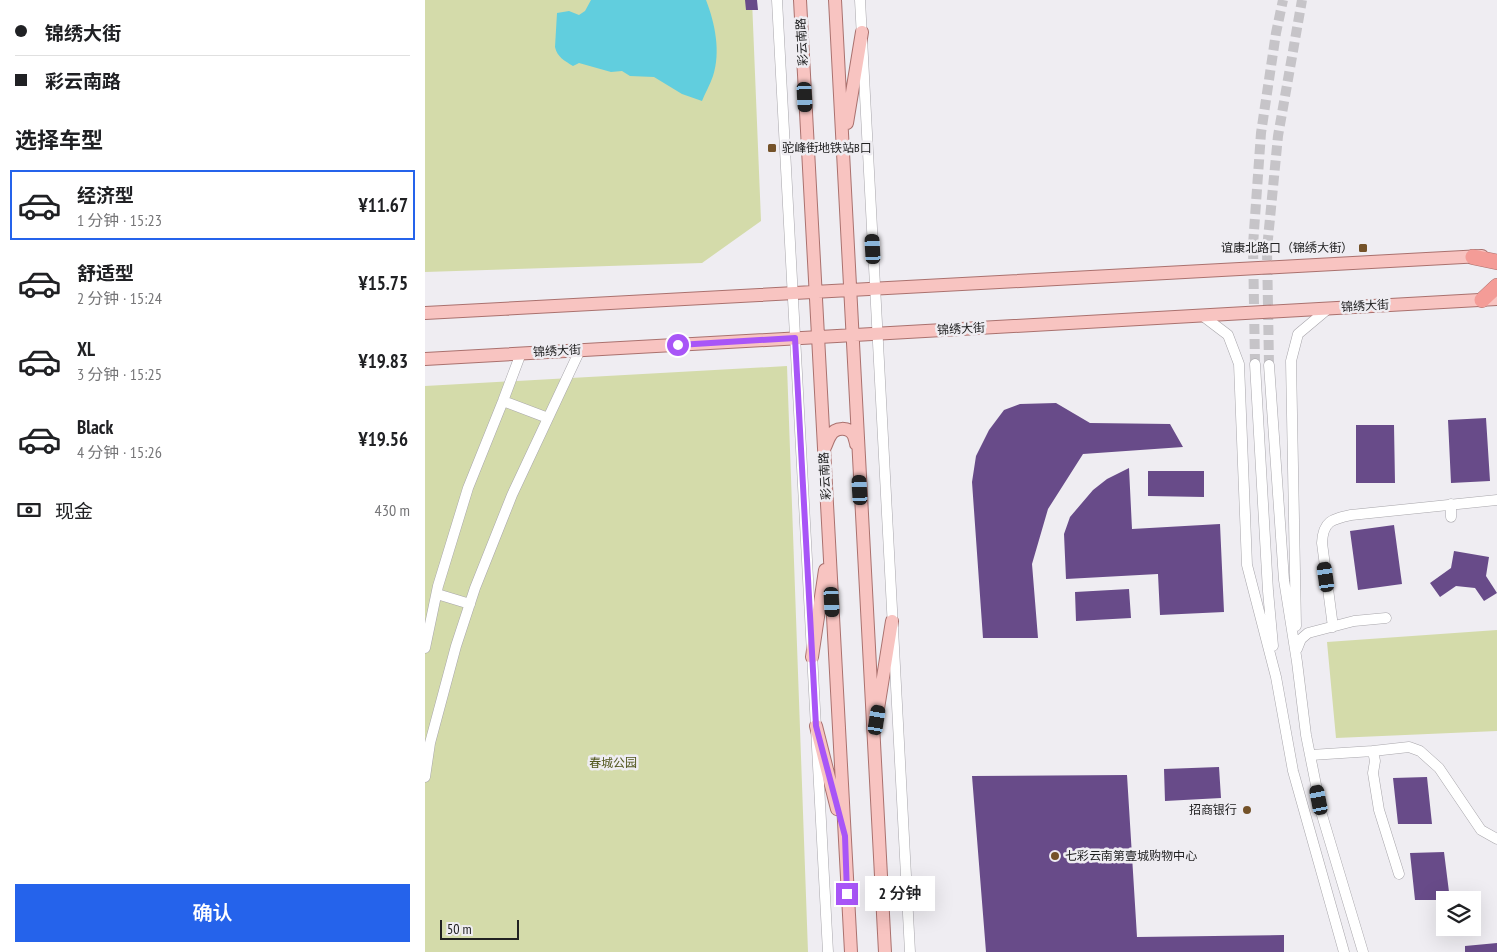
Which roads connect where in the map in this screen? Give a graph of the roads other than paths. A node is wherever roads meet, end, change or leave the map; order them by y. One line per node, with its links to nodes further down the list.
1 (777, 0): 14 (street)
2 (800, 0): 13 (main road, 彩云南路)
3 (835, 0): 6 (main road)
4 (860, 0): 5 (street)
5 (862, 32): 6 (main road); 11 (street)
6 (843, 146): 12 (main road)
7 (1497, 256): 8 (main road)
8 (1473, 257): 9 (highway); 11 (main road)
9 (1497, 262)
10 (1497, 286): 15 (highway)
11 (875, 288): 12 (main road); 19 (street)
12 (850, 290): 13 (main road); 20 (main road)
13 (816, 292): 14 (main road); 21 (main road, 彩云南路)
14 (793, 293): 17 (main road); 22 (street)
15 (1490, 300): 16 (main road, 锦绣大街)
16 (1329, 308): 18 (main road, 锦绣大街); 42 (street)
17 (425, 313)
18 (1203, 316): 19 (main road, 锦绣大街); 45 (street)
19 (877, 334): 20 (main road, 锦绣大街); 39 (street)
20 (852, 335): 21 (main road, 锦绣大街); 31 (main road)
21 (818, 337): 22 (main road, 锦绣大街); 30 (main road, 彩云南路)
22 (795, 338): 23 (main road, 锦绣大街); 43 (street)
23 (580, 350): 24 (main road, 锦绣大街); 29 (street)
24 (521, 354): 25 (main road, 锦绣大街); 28 (street)
25 (425, 359)
26 (1255, 364): 45 (street)
27 (1269, 365): 44 (street)
28 (503, 401): 29 (street); 36 (street)
29 (548, 418): 37 (street)
30 (824, 451): 31 (main road); 35 (main road, 彩云南路)
31 (858, 451): 47 (main road)
32 (1497, 500): 33 (street)
33 (1451, 504): 34 (street); 40 (street)
34 (1451, 517)
35 (829, 543): 43 (main road); 51 (main road, 彩云南路)
36 (437, 594): 37 (street); 41 (street)
37 (470, 604): 50 (street)
38 (1386, 618): 40 (street)
39 (892, 622): 47 (main road); 57 (street)
40 (1333, 627): 42 (street)
41 (425, 648)
42 (1297, 649): 44 (street)
43 (812, 658): 46 (street)
44 (1297, 662): 49 (street)
45 (1276, 677): 58 (street)
46 (816, 726): 51 (main road); 54 (street)
47 (873, 740): 56 (main road)
48 (1373, 751): 49 (street); 52 (street); 53 (street)
49 (1311, 755): 59 (street)
50 (425, 777)
51 (845, 836): 55 (main road, 彩云南路)
52 (1497, 839)
53 (1399, 874)
54 (828, 952)
55 (851, 952)
56 (885, 952)
57 (910, 952)
58 (1345, 952)
59 (1363, 952)

